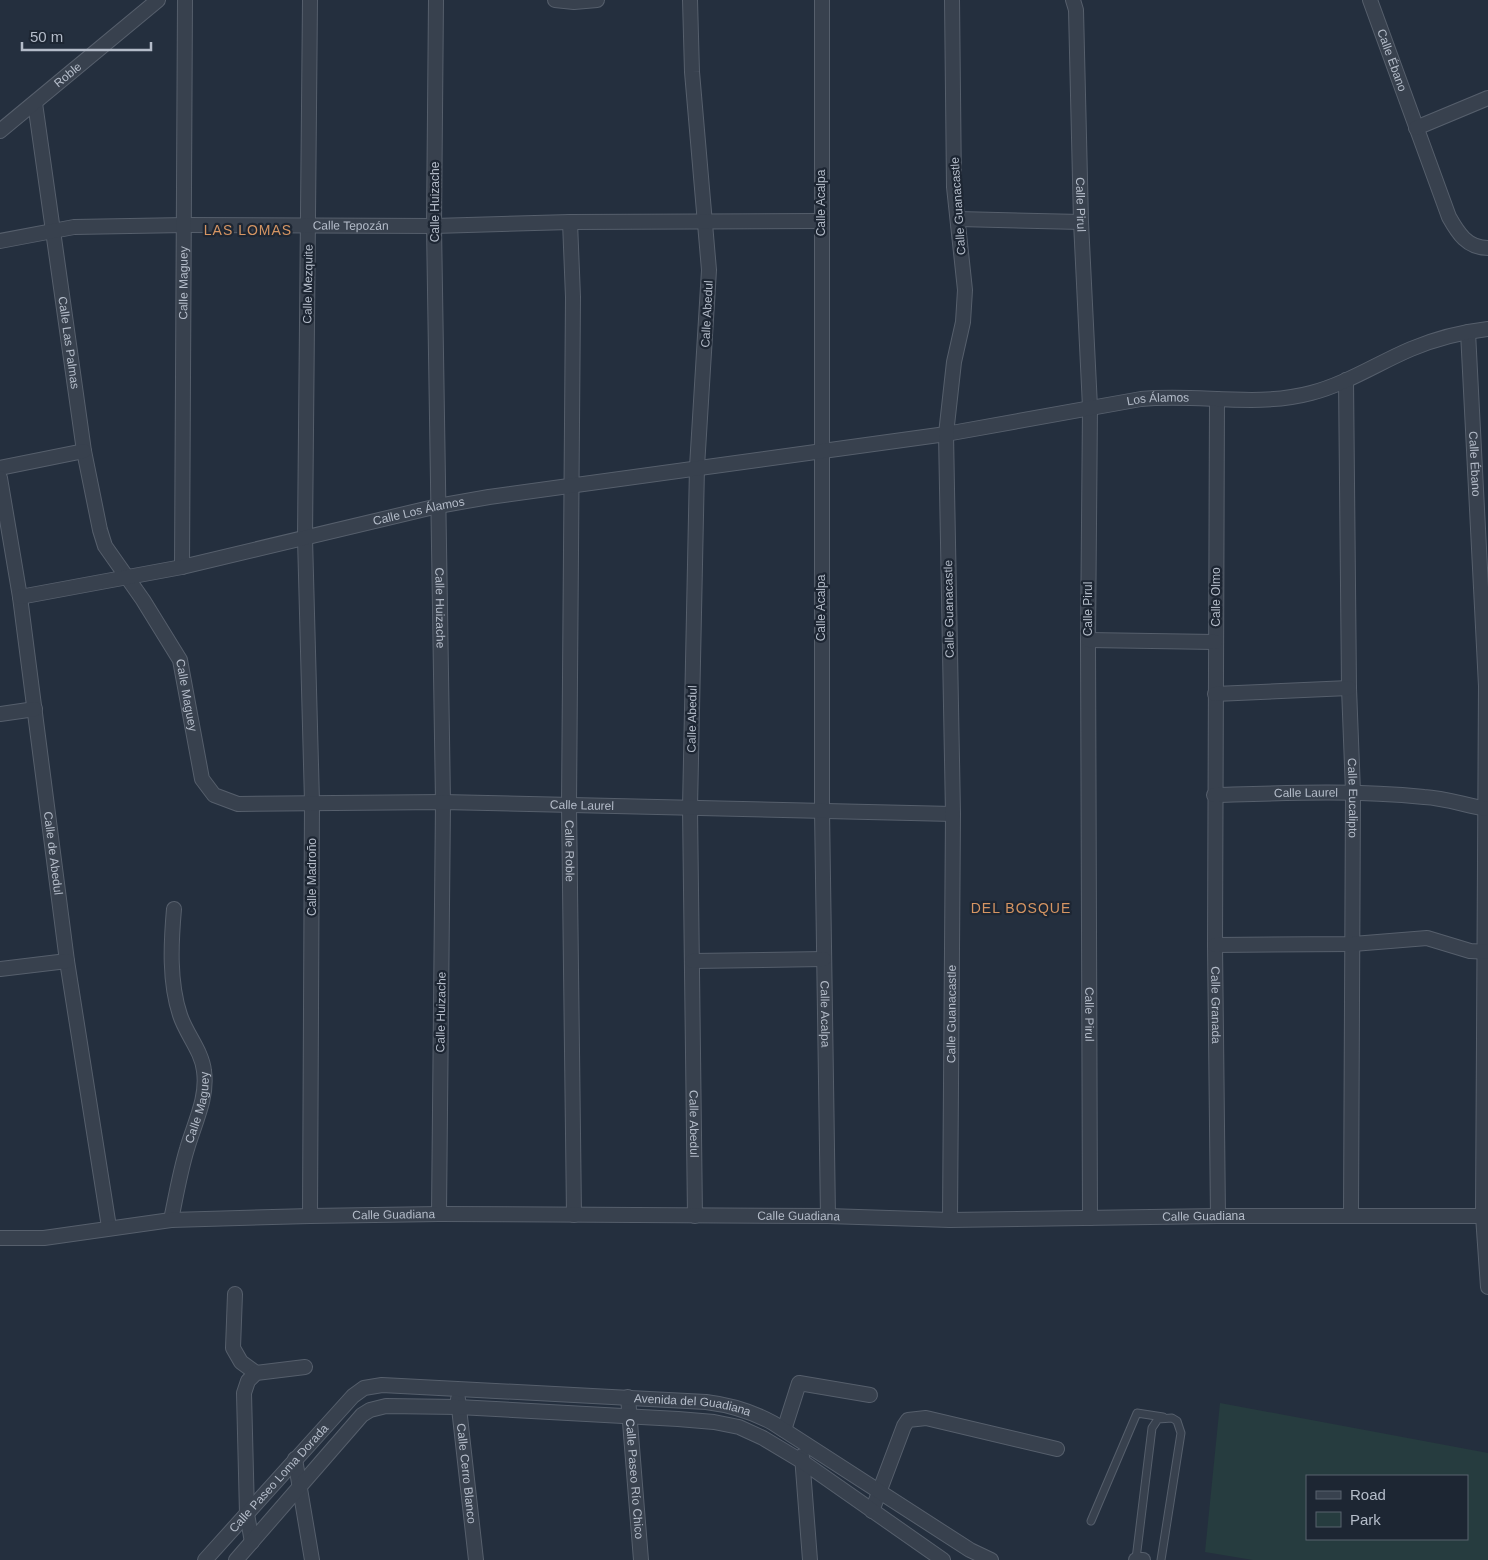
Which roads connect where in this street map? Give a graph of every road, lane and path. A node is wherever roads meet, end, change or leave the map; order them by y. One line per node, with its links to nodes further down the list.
1 (158, 0): 13 (street, Roble)
2 (185, 0): 22 (street, Calle Maguey)
3 (310, 0): 21 (street, Calle Mezquite)
4 (436, 0): 23 (street, Calle Huizache)
5 (555, 0): 6 (street)
6 (597, 0)
7 (690, 0): 18 (street, Calle Abedul)
8 (822, 0): 19 (street, Calle Acalpa)
9 (952, 0): 16 (street, Calle Guanacastle)
10 (1073, 0): 20 (street, Calle Pirul)
11 (1370, 0): 14 (street, Calle Ébano)
12 (1488, 98): 14 (street)
13 (35, 102): 15 (street, Roble); 24 (street, Calle Las Palmas)
14 (1416, 128): 26 (street, Calle Ébano)
15 (0, 131)
16 (958, 219): 20 (street); 32 (street, Calle Guanacastle)
17 (570, 222): 18 (street, Calle Tepozán); 23 (street, Calle Tepozán); 38 (street, Calle Roble)
18 (704, 222): 19 (street, Calle Tepozán); 35 (street, Calle Abedul)
19 (821, 222): 34 (street, Calle Acalpa)
20 (1081, 222): 31 (street, Calle Pirul)
21 (308, 224): 22 (street, Calle Tepozán); 23 (street, Calle Tepozán); 40 (street, Calle Mezquite)
22 (185, 225): 24 (street, Calle Tepozán); 41 (street, Calle Maguey)
23 (434, 226): 39 (street, Calle Huizache)
24 (52, 231): 25 (street, Calle Tepozán); 33 (street, Calle Las Palmas)
25 (0, 241)
26 (1485, 248)
27 (1488, 329): 28 (street, Los Álamos)
28 (1468, 332): 29 (street, Los Álamos); 46 (street, Calle Ébano)
29 (1346, 380): 30 (street, Los Álamos); 47 (street, Calle Eucalipto)
30 (1216, 399): 31 (street, Los Álamos); 45 (street, Calle Olmo)
31 (1090, 408): 32 (street, Los Álamos); 44 (street, Calle Pirul)
32 (946, 434): 34 (street, Los Álamos); 60 (street, Calle Guanacastle)
33 (84, 451): 36 (street); 42 (street, Calle Las Palmas)
34 (821, 452): 35 (street, Calle Los Álamos); 59 (street, Calle Acalpa)
35 (697, 467): 38 (street, Calle Los Álamos); 57 (street, Calle Abedul)
36 (0, 468)
37 (0, 478): 43 (street, Calle de Abedul)
38 (569, 486): 39 (street, Calle Los Álamos); 56 (street, Calle Roble)
39 (438, 506): 40 (street, Calle Los Álamos); 55 (street, Calle Huizache)
40 (305, 538): 41 (street, Calle Los Álamos); 54 (street, Calle Madroño)
41 (182, 567): 42 (street, Calle Los Álamos)
42 (126, 576): 43 (street, Calle Los Álamos); 52 (street, Calle Maguey)
43 (20, 597): 49 (street, Calle de Abedul)
44 (1088, 640): 45 (street); 78 (street, Calle Pirul)
45 (1215, 642): 48 (street, Calle Olmo)
46 (1487, 686): 58 (street, Calle Ébano)
47 (1349, 688): 48 (street); 51 (street, Calle Eucalipto)
48 (1215, 694): 53 (street, Calle Olmo)
49 (35, 709): 50 (street); 66 (street, Calle de Abedul)
50 (0, 714)
51 (1353, 792): 53 (street, Calle Laurel); 58 (street, Calle Laurel); 62 (street, Calle Eucalipto)
52 (214, 795): 54 (street, Calle Laurel)
53 (1214, 795): 63 (street, Calle Granada)
54 (312, 802): 55 (street, Calle Laurel); 72 (street, Calle Madroño)
55 (443, 802): 56 (street, Calle Laurel); 70 (street, Calle Huizache)
56 (569, 806): 57 (street, Calle Laurel); 73 (street, Calle Roble)
57 (690, 808): 59 (street, Calle Laurel); 67 (street, Calle Abedul)
58 (1487, 809): 64 (street, Calle Ébano)
59 (822, 811): 60 (street, Calle Laurel); 65 (street, Calle Acalpa)
60 (953, 814): 80 (street, Calle Guanacastle)
61 (174, 909): 79 (street, Calle Maguey)
62 (1353, 944): 63 (street); 64 (street); 71 (street, Calle Eucalipto)
63 (1214, 945): 76 (street, Calle Granada)
64 (1485, 952): 69 (street, Calle Ébano)
65 (824, 959): 67 (street); 75 (street, Calle Acalpa)
66 (67, 961): 68 (street); 81 (street, Calle de Abedul)
67 (692, 961): 74 (street, Calle Abedul)
68 (0, 969)
69 (1486, 1086): 77 (street, Calle Ébano)
70 (439, 1214): 72 (street, Calle Guadiana); 73 (street, Calle Guadiana)
71 (1351, 1215): 76 (street, Calle Guadiana); 77 (street, Calle Guadiana)
72 (310, 1216): 79 (street, Calle Guadiana)
73 (574, 1216): 74 (street, Calle Guadiana)
74 (695, 1216): 75 (street, Calle Guadiana)
75 (828, 1216): 80 (street, Calle Guadiana)
76 (1218, 1216): 78 (street, Calle Guadiana)
77 (1485, 1216): 83 (street, Calle Ébano)
78 (1090, 1218): 80 (street, Calle Guadiana)
79 (171, 1220): 81 (street, Calle Guadiana)
80 (950, 1220)
81 (110, 1228): 82 (street, Calle Guadiana)
82 (0, 1238)
83 (1488, 1287)
84 (235, 1294): 86 (street)
85 (304, 1368): 86 (street)
86 (256, 1373): 103 (street)
87 (458, 1388): 89 (street, Avenida del Guadiana); 90 (street, Avenida del Guadiana); 91 (street, Calle Cerro Blanco)
88 (870, 1395): 95 (street)
89 (353, 1396): 98 (street, Calle Paseo Loma Dorada)
90 (628, 1398): 93 (street, Calle Paseo Río Chico); 95 (street, Avenida del Guadiana)
91 (458, 1407): 92 (street, Avenida del Guadiana); 93 (street, Avenida del Guadiana); 109 (street, Calle Cerro Blanco)
92 (362, 1415): 100 (street, Calle Paseo Loma Dorada)
93 (629, 1418): 99 (street, Avenida del Guadiana); 110 (street, Calle Paseo Río Chico)
94 (1166, 1418): 104 (lane); 114 (lane); 115 (lane)
95 (784, 1430): 96 (street, Avenida del Guadiana)
96 (802, 1440): 99 (street); 101 (street, Avenida del Guadiana)
97 (1057, 1449): 101 (street)
98 (295, 1459): 100 (street); 103 (street, Calle Paseo Loma Dorada)
99 (802, 1462): 102 (street, Avenida del Guadiana); 111 (street)
100 (301, 1486): 105 (street, Calle Paseo Loma Dorada); 108 (street)
101 (880, 1492): 102 (street); 113 (street, Avenida del Guadiana)
102 (872, 1511): 112 (street, Avenida del Guadiana)
103 (247, 1514): 105 (street); 106 (street, Calle Paseo Loma Dorada)
104 (1091, 1521)
105 (252, 1542): 107 (street, Calle Paseo Loma Dorada)
106 (205, 1560)
107 (236, 1560)
108 (312, 1560)
109 (476, 1560)
110 (641, 1560)
111 (810, 1560)
112 (943, 1560)
113 (991, 1560)
114 (1138, 1560)
115 (1161, 1560)

